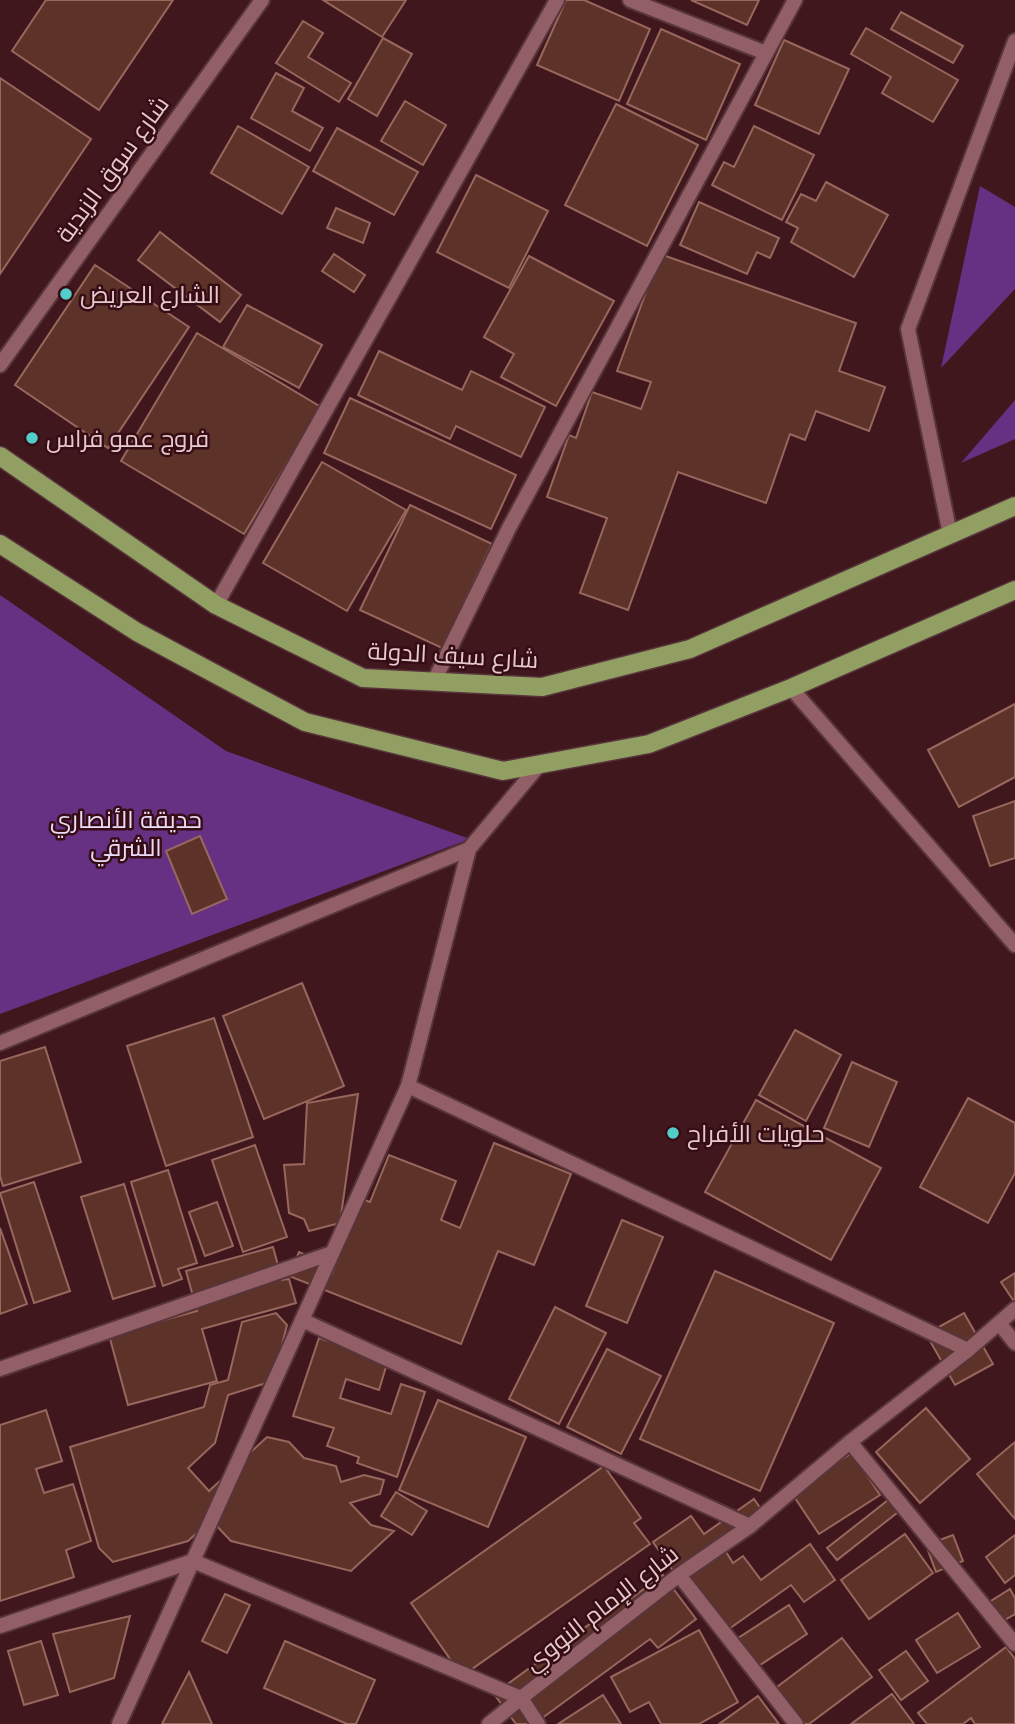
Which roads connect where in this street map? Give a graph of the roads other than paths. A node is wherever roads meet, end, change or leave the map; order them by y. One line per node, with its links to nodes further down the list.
1 (262, 0): 7 (street, شارع سوق الزبدية)
2 (557, 0): 13 (street)
3 (629, 0): 6 (street)
4 (795, 0): 6 (street)
5 (1015, 41): 10 (street)
6 (766, 52): 14 (street)
7 (0, 365)
8 (0, 456): 13 (main road, شارع سيف الدولة)
9 (1015, 506): 10 (main road, شارع سيف الدولة)
10 (950, 534): 14 (main road, شارع سيف الدولة)
11 (0, 544): 16 (main road)
12 (1015, 590): 15 (main road)
13 (216, 605): 14 (main road, شارع سيف الدولة)
14 (434, 681)
15 (791, 688): 16 (main road); 18 (street)
16 (540, 764): 17 (street)
17 (469, 849): 19 (street); 20 (street)
18 (1015, 945)
19 (0, 1043)
20 (408, 1086): 21 (street); 26 (street)
21 (332, 1254): 23 (street); 27 (street)
22 (1015, 1309): 24 (street, شارع الإمام النووي)
23 (302, 1320): 29 (street); 30 (street)
24 (999, 1323): 25 (street); 26 (street, شارع الإمام النووي)
25 (1015, 1343)
26 (968, 1350): 28 (street, شارع الإمام النووي)
27 (0, 1369)
28 (850, 1442): 29 (street, شارع الإمام النووي); 33 (street)
29 (750, 1526): 31 (street, شارع الإمام النووي)
30 (192, 1561): 32 (street); 34 (street, شارع الإمام النووي); 35 (street)
31 (679, 1575): 34 (street, شارع الإمام النووي); 38 (street)
32 (0, 1626)
33 (1015, 1644)
34 (522, 1698): 36 (street); 37 (street)
35 (119, 1724)
36 (489, 1724)
37 (538, 1724)
38 (796, 1724)

